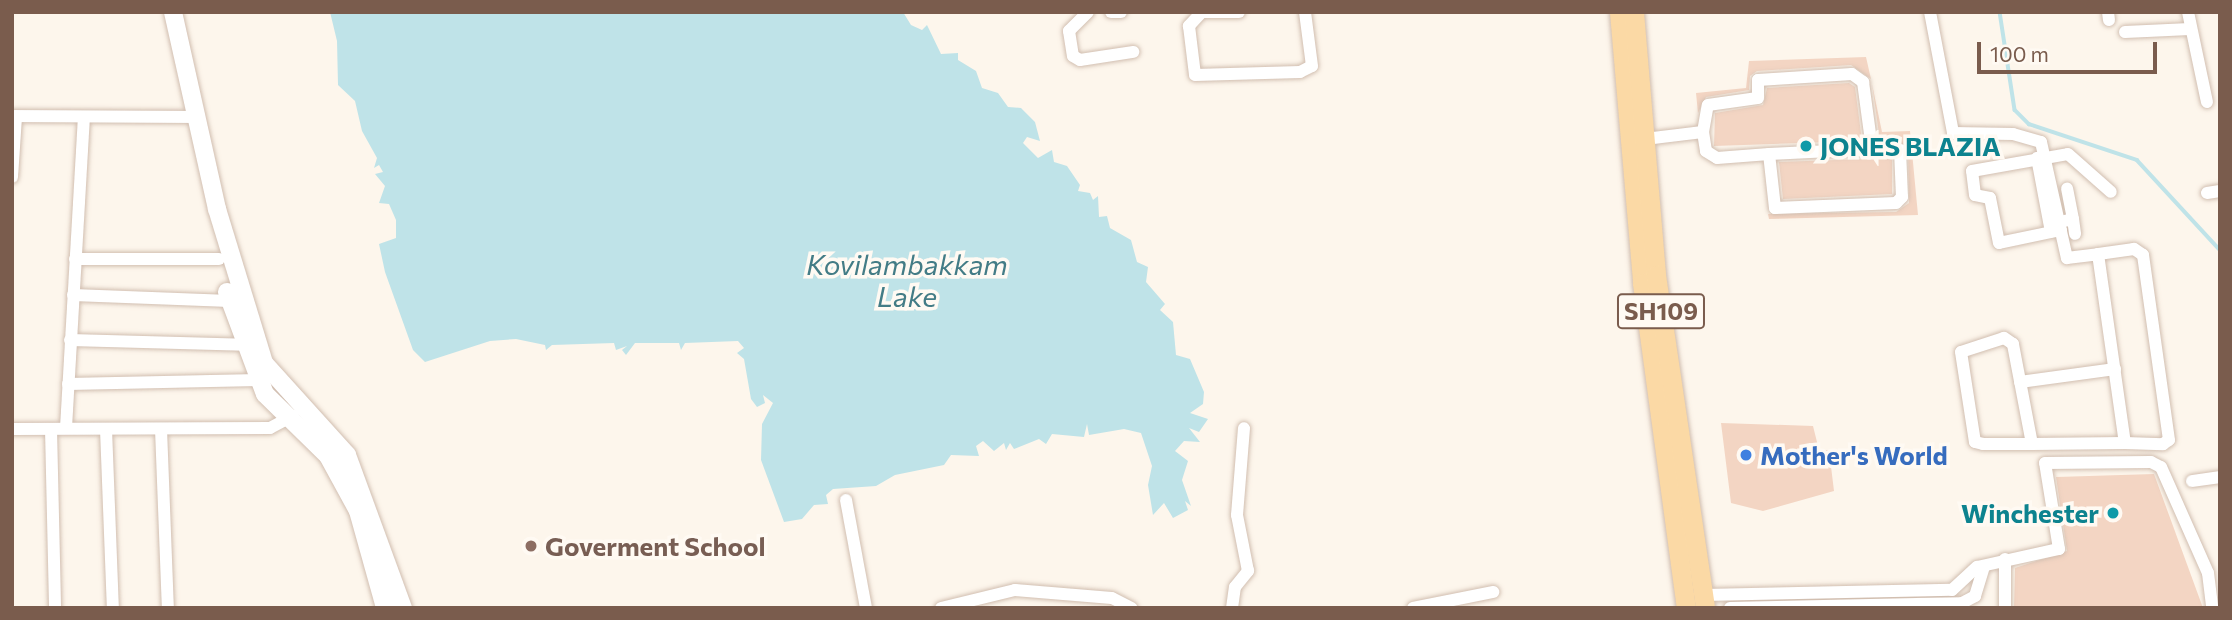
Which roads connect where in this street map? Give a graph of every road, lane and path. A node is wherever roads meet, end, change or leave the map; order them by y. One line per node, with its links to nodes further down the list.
1 (161, 12): 18 (street)
2 (173, 12): 18 (street)
3 (1088, 12): 15 (street)
4 (1111, 12): 5 (street)
5 (1121, 12)
6 (1239, 12): 12 (street)
7 (1304, 12): 12 (street)
8 (1619, 12): 67 (main road, SH109)
9 (1634, 12): 21 (main road, SH109)
10 (1930, 12): 24 (street)
11 (2188, 12): 13 (street)
12 (1201, 13)
13 (2190, 29): 14 (street); 16 (street)
14 (2125, 32)
15 (1133, 52)
16 (2207, 102)
17 (14, 116): 19 (street); 25 (street)
18 (188, 118): 19 (street); 32 (street); 41 (street)
19 (84, 119): 31 (street)
20 (1703, 132): 21 (street); 22 (street); 23 (street)
21 (1645, 139): 56 (main road, SH109)
22 (1872, 149): 23 (street); 23 (street)
23 (1769, 154)
24 (2043, 158): 27 (street); 28 (street); 28 (street)
25 (12, 177)
26 (2067, 189): 28 (street)
27 (2111, 192)
28 (2061, 226): 29 (street); 30 (street)
29 (2075, 234)
30 (2098, 254): 37 (street); 48 (street)
31 (75, 259): 32 (street); 33 (street)
32 (219, 259): 34 (street)
33 (73, 295): 34 (street); 35 (street)
34 (230, 301): 36 (street)
35 (70, 340): 36 (street); 40 (street)
36 (244, 345): 38 (street)
37 (2115, 369): 39 (street); 48 (street)
38 (259, 380): 40 (street); 41 (street)
39 (2020, 382): 49 (street); 49 (street)
40 (68, 384): 42 (street)
41 (294, 414): 47 (street); 60 (street); 61 (street)
42 (66, 428): 45 (street); 46 (street)
43 (1244, 428): 65 (street)
44 (12, 429): 45 (street)
45 (51, 429): 57 (street)
46 (106, 429): 47 (street); 58 (street)
47 (161, 429): 59 (street)
48 (2125, 443): 49 (street)
49 (2032, 444)
50 (2220, 477): 51 (street)
51 (2192, 481)
52 (846, 500): 62 (street)
53 (2005, 559): 54 (street); 69 (street); 70 (street)
54 (1984, 566): 56 (street); 68 (street)
55 (1493, 592): 66 (street)
56 (1704, 601)
57 (55, 608)
58 (113, 608)
59 (168, 608)
60 (385, 608)
61 (403, 608)
62 (866, 608)
63 (941, 608): 64 (street)
64 (1132, 608)
65 (1232, 608)
66 (1413, 608)
67 (1686, 608)
68 (1730, 608)
69 (2005, 608)
70 (2212, 608)

